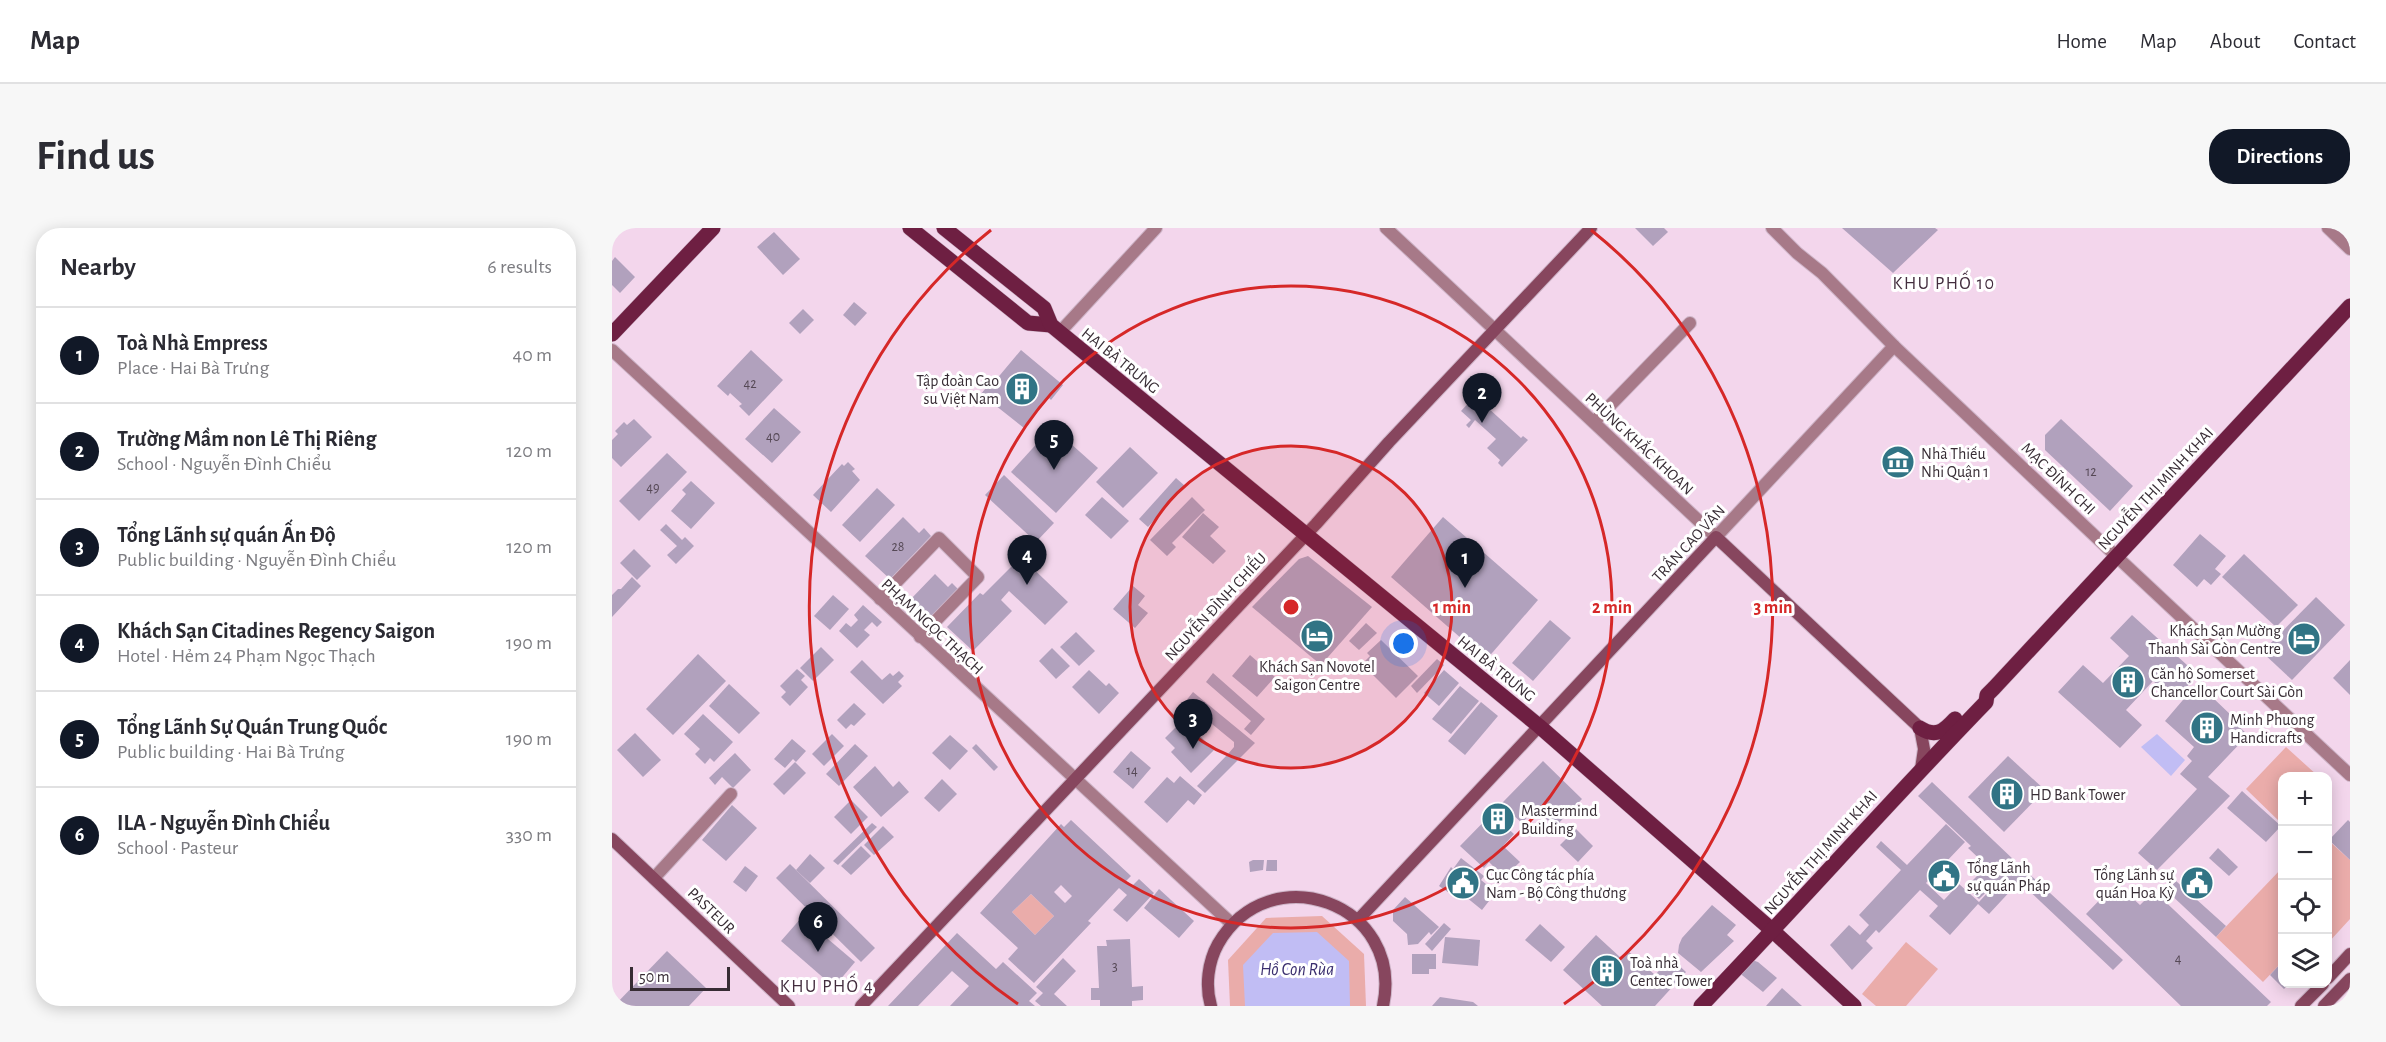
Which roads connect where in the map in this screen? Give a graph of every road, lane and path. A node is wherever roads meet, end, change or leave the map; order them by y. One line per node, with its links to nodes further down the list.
1 (713, 228): 16 (main road)
2 (910, 228): 12 (main road)
3 (946, 228): 11 (main road, HAI BÀ TRƯNG)
4 (1156, 228): 14 (street)
5 (1386, 228): 15 (street, PHÙNG KHẮC KHOAN)
6 (1591, 228): 15 (main road, NGUYỄN ĐÌNH CHIỂU)
7 (1772, 228): 17 (street, MẠC ĐĨNH CHI)
8 (2328, 228): 9 (street)
9 (2350, 249)
10 (2350, 306): 22 (main road, NGUYỄN THỊ MINH KHAI)
11 (1044, 308): 12 (main road); 14 (main road, HAI BÀ TRƯNG)
12 (1028, 323): 14 (main road)
13 (1690, 323): 19 (street)
14 (1055, 329): 20 (main road, HAI BÀ TRƯNG)
15 (1495, 330): 19 (street, PHÙNG KHẮC KHOAN); 20 (main road, NGUYỄN ĐÌNH CHIỂU)
16 (612, 334)
17 (1894, 346): 21 (street, TRẦN CAO VÂN); 22 (street, MẠC ĐĨNH CHI)
18 (612, 350): 23 (street, PHẠM NGỌC THẠCH)
19 (1594, 422): 21 (street, PHÙNG KHẮC KHOAN)
20 (1305, 535): 26 (main road, HAI BÀ TRƯNG); 30 (main road, NGUYỄN ĐÌNH CHIỂU)
21 (1716, 537): 26 (main road, TRẦN CAO VÂN); 27 (main road, PHÙNG KHẮC KHOAN)
22 (2116, 556): 25 (main road, NGUYỄN THỊ MINH KHAI); 29 (street, MẠC ĐĨNH CHI)
23 (880, 599): 24 (street, PHẠM NGỌC THẠCH); 24 (street)
24 (920, 637): 30 (street, PHẠM NGỌC THẠCH)
25 (1987, 695): 27 (main road, NGUYỄN THỊ MINH KHAI); 28 (main road, NGUYỄN THỊ MINH KHAI)
26 (1539, 726): 34 (main road, TRẦN CAO VÂN); 36 (main road, HAI BÀ TRƯNG)
27 (1920, 728): 28 (main road)
28 (1921, 769): 36 (main road, NGUYỄN THỊ MINH KHAI)
29 (2350, 775)
30 (1073, 780): 35 (street, PHẠM NGỌC THẠCH); 42 (main road, NGUYỄN ĐÌNH CHIỂU)
31 (731, 794): 33 (street)
32 (612, 839): 33 (main road, PASTEUR)
33 (654, 878): 41 (main road, PASTEUR)
34 (1358, 920): 35 (main road); 44 (main road)
35 (1232, 924): 43 (main road)
36 (1773, 931): 45 (main road, NGUYỄN THỊ MINH KHAI); 46 (main road, HAI BÀ TRƯNG)
37 (2350, 954): 38 (main road)
38 (2332, 974)
39 (2350, 979): 48 (main road)
40 (2319, 988): 47 (main road)
41 (789, 1006)
42 (861, 1006)
43 (1211, 1006)
44 (1383, 1006)
45 (1701, 1006)
46 (1854, 1006)
47 (2301, 1006)
48 (2324, 1006)

